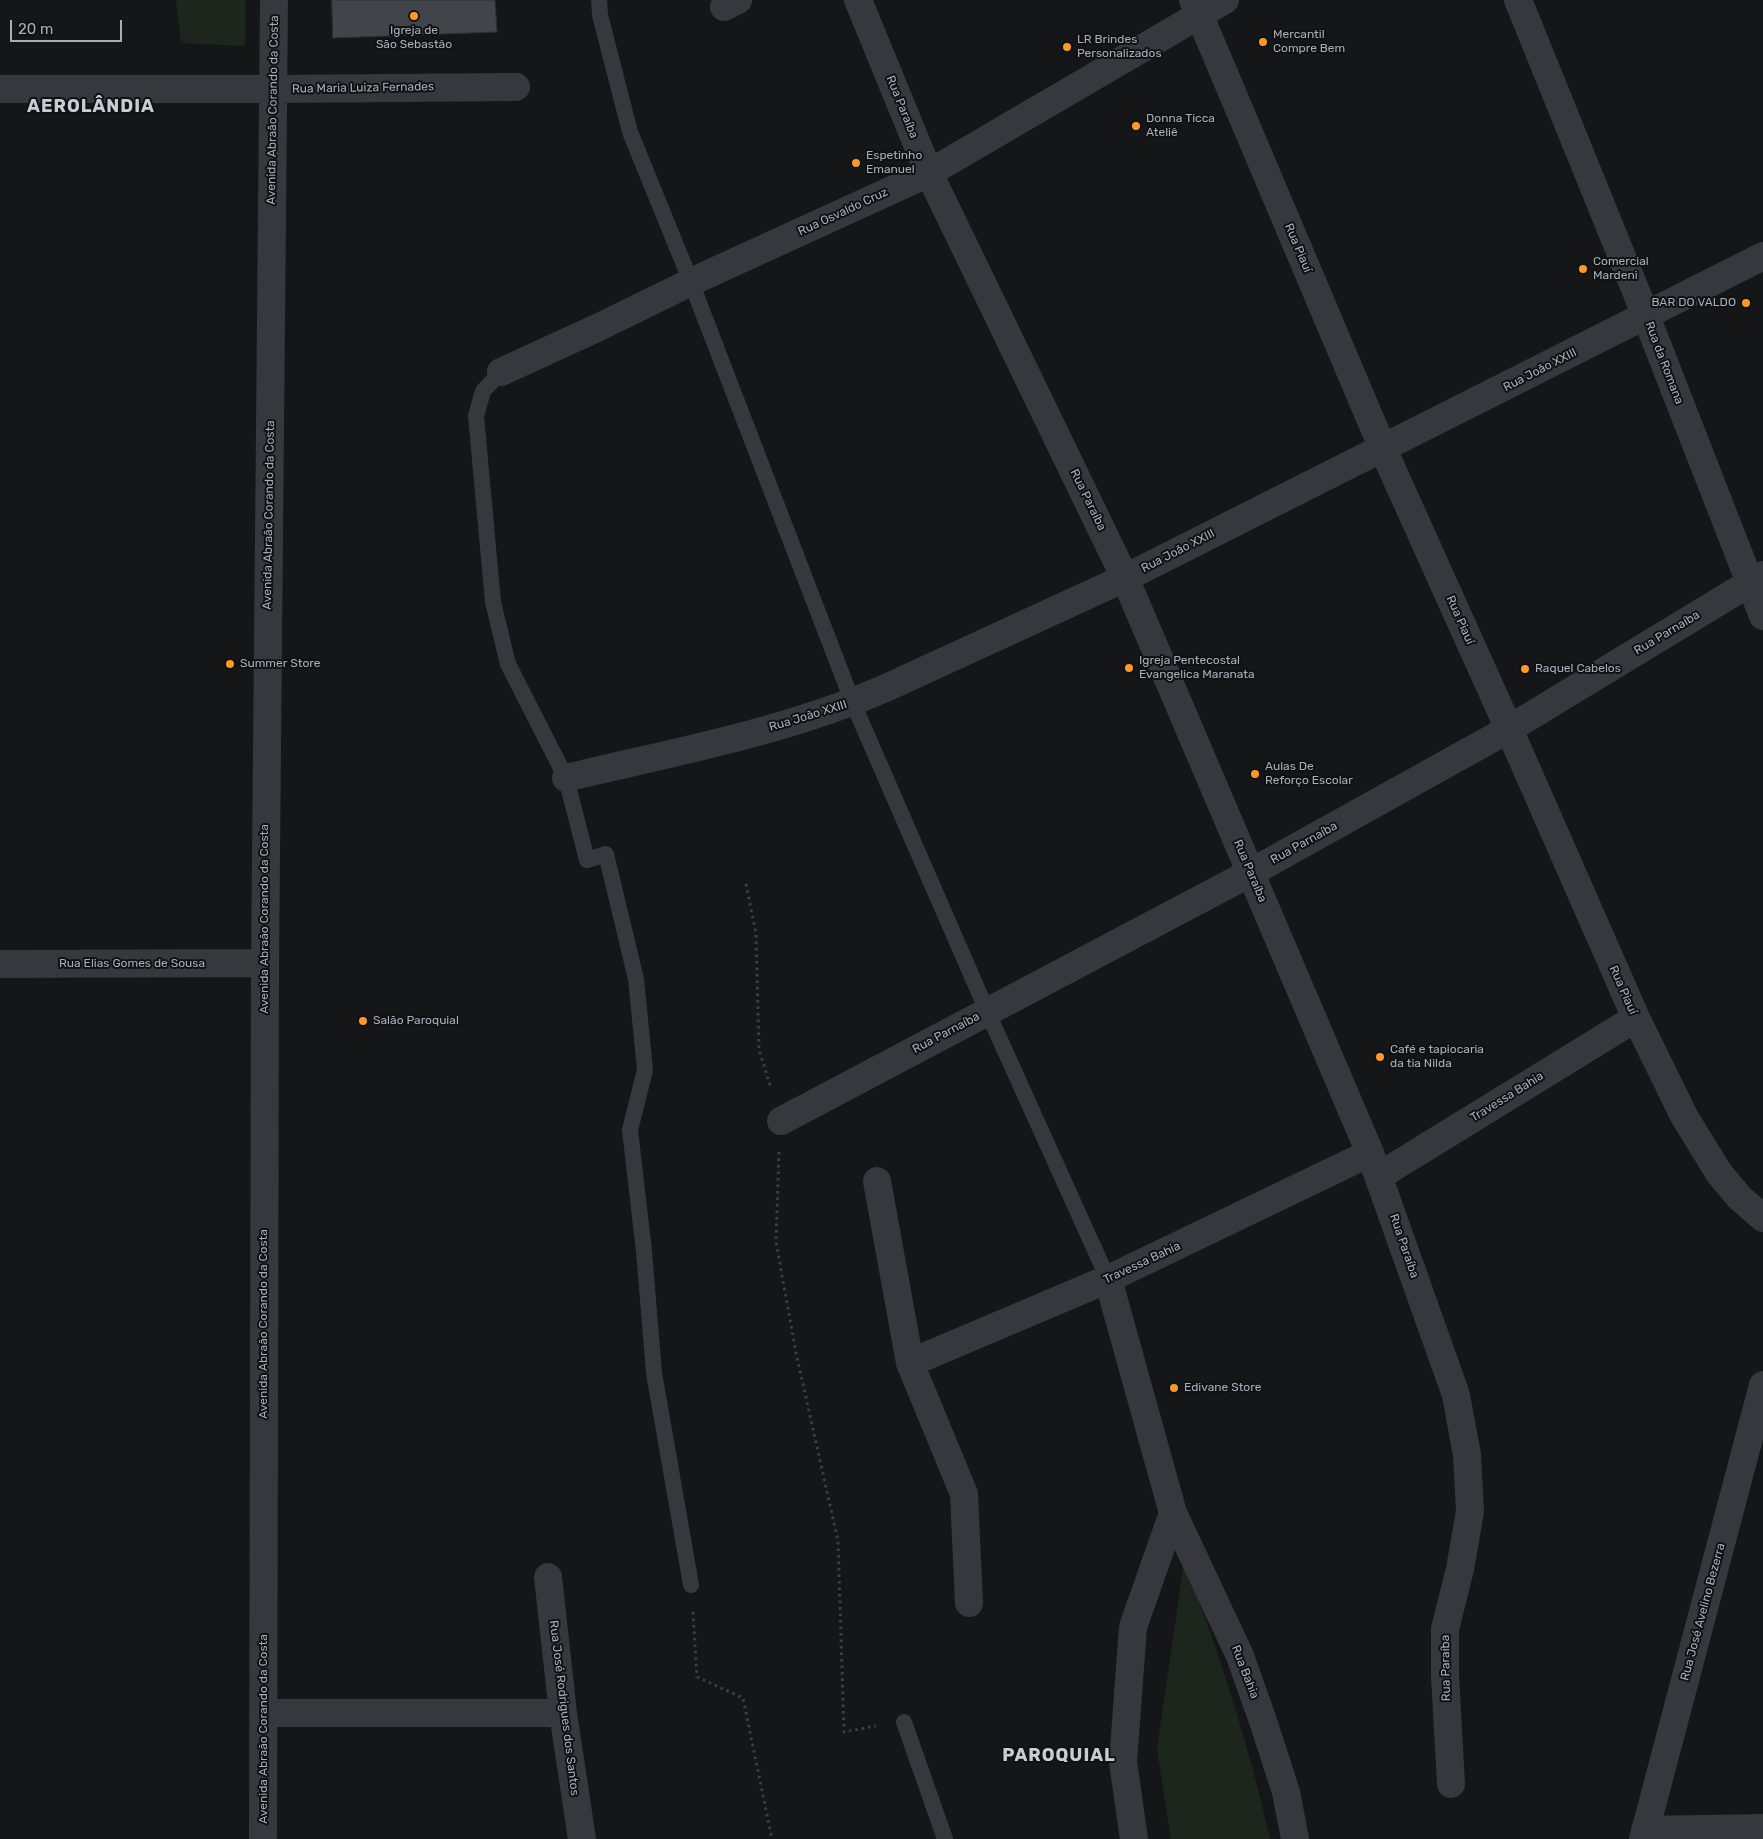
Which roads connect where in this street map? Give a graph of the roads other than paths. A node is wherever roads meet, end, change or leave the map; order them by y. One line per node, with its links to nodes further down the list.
1 (274, 0): 9 (street, Avenida Abraão Corando da Costa)
2 (599, 0): 12 (lane)
3 (858, 0): 10 (street, Rua Paraíba)
4 (1225, 0): 6 (street, Rua Osvaldo Cruz)
5 (1518, 0): 13 (street, Rua da Romana)
6 (1196, 7): 10 (street, Rua Osvaldo Cruz); 15 (street, Rua Piauí)
7 (516, 87): 9 (street, Rua Maria Luiza Fernades)
8 (0, 89): 9 (street, Rua Maria Luiza Fernades)
9 (274, 89): 23 (street, Avenida Abraão Corando da Costa)
10 (929, 173): 12 (street, Rua Osvaldo Cruz); 16 (street, Rua Paraíba)
11 (1763, 256): 13 (street, Rua João XXIII)
12 (691, 282): 14 (street, Rua Osvaldo Cruz); 19 (lane)
13 (1646, 316): 15 (street, Rua João XXIII); 17 (street, Rua da Romana)
14 (501, 372): 21 (lane)
15 (1383, 449): 16 (street, Rua João XXIII); 20 (street, Rua Piauí)
16 (1125, 578): 19 (street, Rua João XXIII); 22 (street, Rua Paraíba)
17 (1756, 579): 18 (street, Rua da Romana); 20 (street, Rua Parnaíba)
18 (1763, 616)
19 (853, 703): 21 (street, Rua João XXIII); 25 (lane)
20 (1509, 729): 22 (street, Rua Parnaíba); 26 (street, Rua Piauí)
21 (566, 778): 36 (lane)
22 (1250, 873): 25 (street, Rua Parnaíba); 28 (street, Rua Paraíba)
23 (265, 963): 24 (street, Rua Elias Gomes de Sousa); 38 (street, Avenida Abraão Corando da Costa)
24 (0, 964)
25 (987, 1012): 27 (street, Rua Parnaíba); 31 (lane)
26 (1636, 1018): 28 (street, Travessa Bahia); 30 (street, Rua Piauí)
27 (781, 1121)
28 (1375, 1164): 31 (street, Travessa Bahia); 41 (street, Rua Paraíba)
29 (878, 1181): 32 (street)
30 (1763, 1218)
31 (1108, 1279): 32 (street, Travessa Bahia); 34 (street, Rua Bahia)
32 (910, 1363): 37 (street)
33 (1763, 1385): 43 (street, Rua José Avelino Bezerra)
34 (1173, 1513): 47 (street); 48 (street, Rua Bahia)
35 (548, 1577): 39 (street, Rua José Rodrigues dos Santos)
36 (691, 1584)
37 (969, 1603)
38 (264, 1713): 39 (street); 44 (street, Avenida Abraão Corando da Costa)
39 (563, 1713): 45 (street, Rua José Rodrigues dos Santos)
40 (904, 1722): 46 (lane)
41 (1452, 1784)
42 (1763, 1828): 43 (street)
43 (1644, 1834)
44 (263, 1839)
45 (582, 1839)
46 (946, 1839)
47 (1134, 1839)
48 (1295, 1839)

